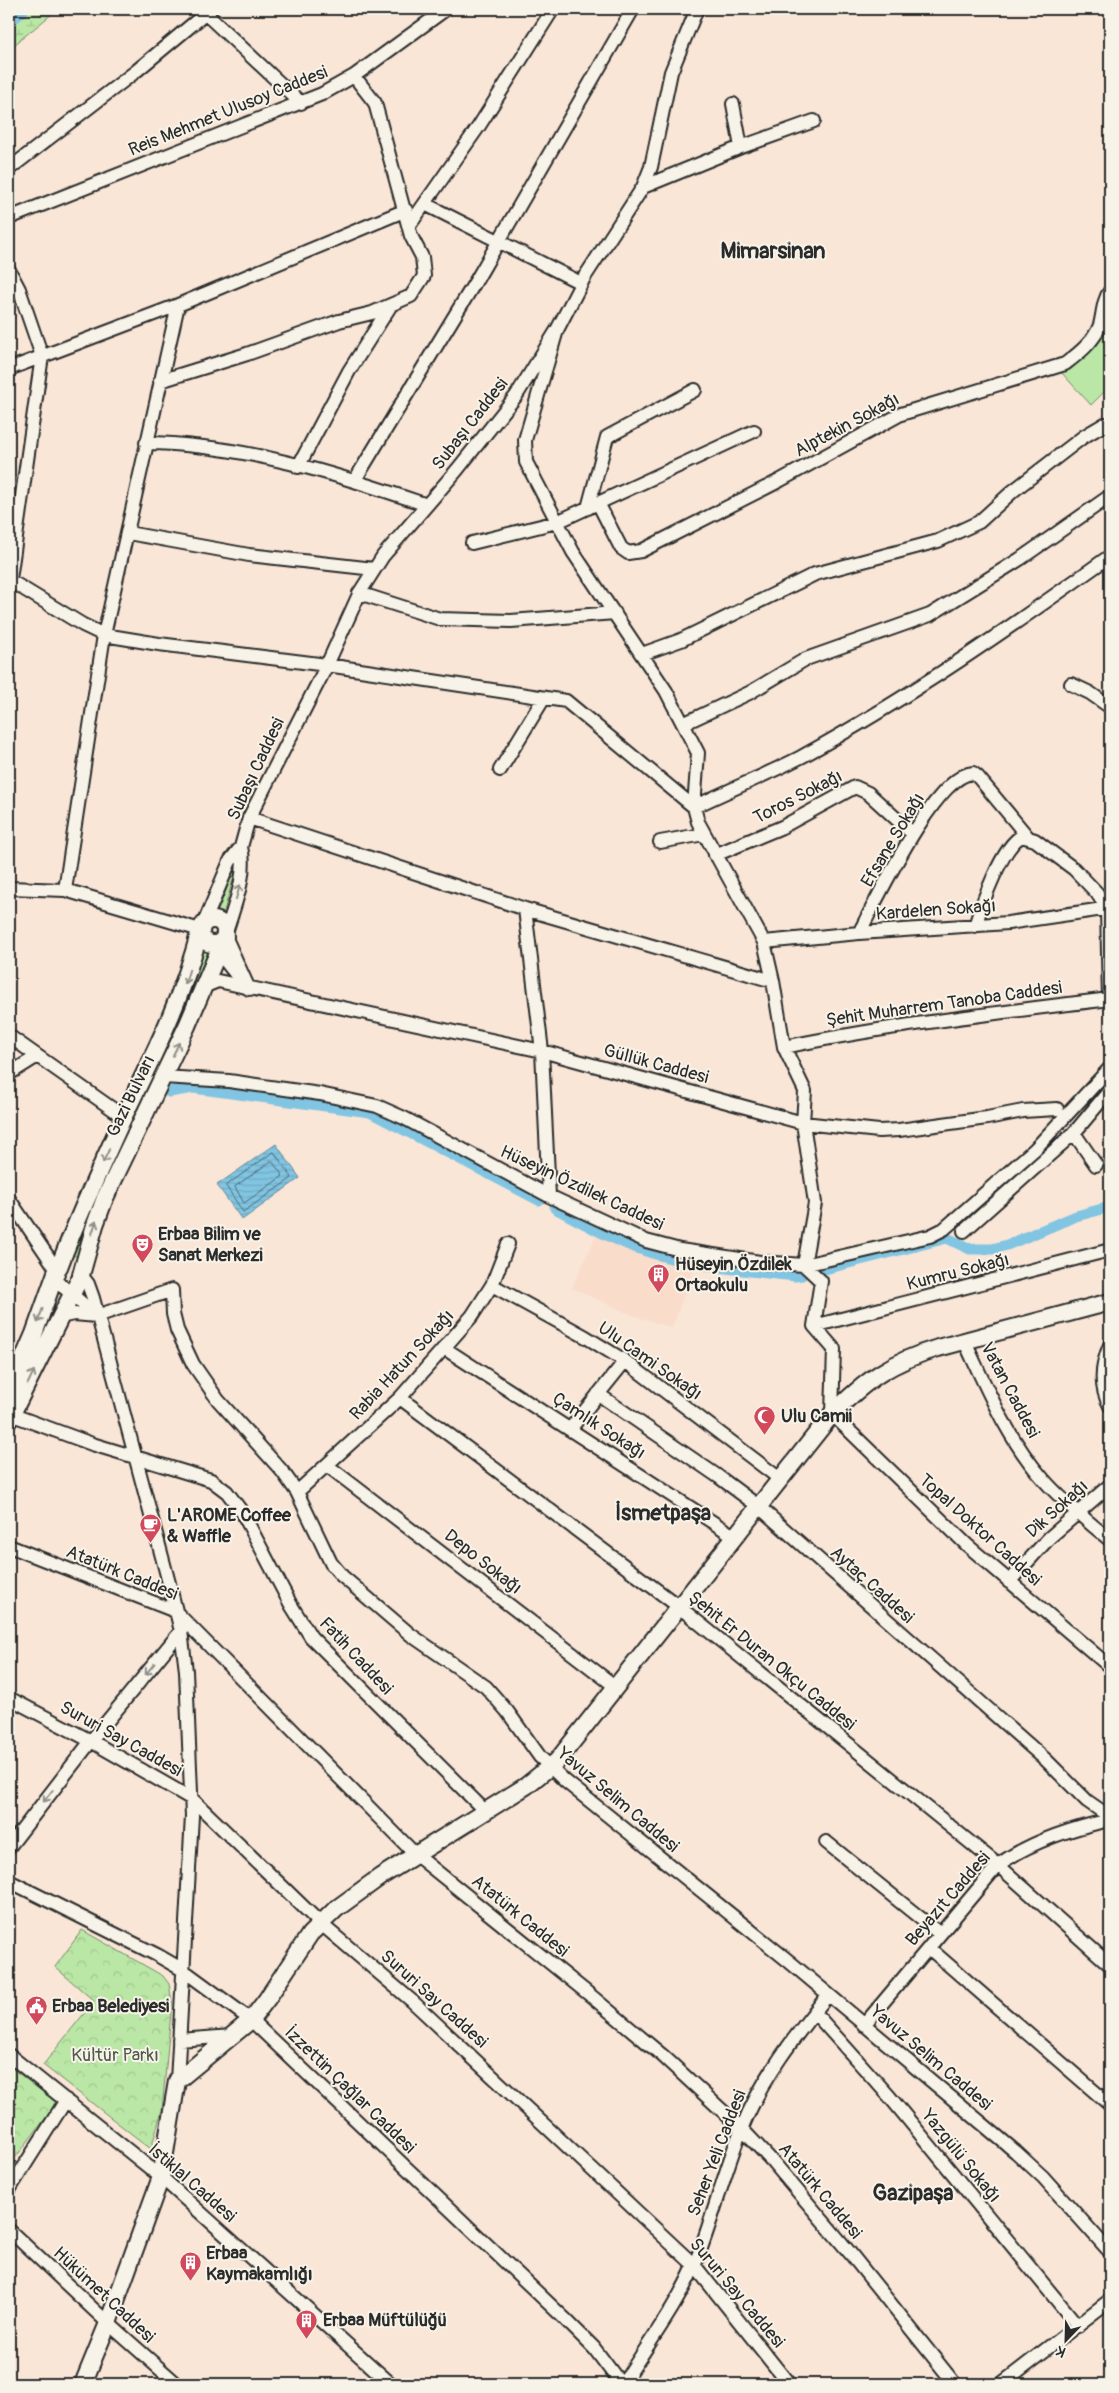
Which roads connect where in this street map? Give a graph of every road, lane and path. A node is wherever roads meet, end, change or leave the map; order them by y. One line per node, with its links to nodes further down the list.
1 (445, 9): 6 (street, Reis Mehmet Ulusoy Caddesi)
2 (553, 9): 13 (street)
3 (633, 9): 17 (street)
4 (697, 9): 12 (street, Subaşı Caddesi)
5 (209, 11): 7 (street); 11 (street)
6 (354, 76): 7 (street, Reis Mehmet Ulusoy Caddesi); 14 (street)
7 (301, 103): 15 (street, Reis Mehmet Ulusoy Caddesi)
8 (733, 104): 10 (street)
9 (814, 121): 10 (street)
10 (741, 147): 12 (street)
11 (9, 169)
12 (643, 187): 19 (street, Subaşı Caddesi)
13 (425, 204): 16 (street); 17 (street)
14 (406, 210): 16 (street); 22 (street)
15 (9, 218)
16 (409, 226): 23 (street)
17 (498, 242): 19 (street); 33 (street)
18 (9, 270): 20 (street)
19 (581, 283): 24 (street, Subaşı Caddesi)
20 (14, 291): 25 (street)
21 (1110, 291): 36 (street, Alptekin Sokağı)
22 (178, 305): 25 (street); 27 (street)
23 (391, 305): 27 (street); 32 (street)
24 (557, 330): 35 (street, Subaşı Caddesi); 37 (street)
25 (42, 356): 26 (street); 42 (street)
26 (9, 369)
27 (160, 381): 31 (street)
28 (695, 390): 36 (street)
29 (1110, 426): 47 (street)
30 (754, 431): 36 (street)
31 (146, 443): 32 (street); 38 (street)
32 (298, 467): 33 (street)
33 (355, 480): 35 (street)
34 (1110, 496): 52 (street)
35 (427, 505): 41 (street, Subaşı Caddesi)
36 (593, 506): 37 (street)
37 (557, 522): 39 (street); 45 (street)
38 (128, 533): 41 (street); 46 (street)
39 (472, 543)
40 (1110, 556): 54 (street)
41 (374, 569): 44 (street, Subaşı Caddesi)
42 (9, 580): 43 (street); 46 (street)
43 (9, 586)
44 (359, 593): 45 (street); 48 (street, Subaşı Caddesi)
45 (615, 613): 47 (street)
46 (104, 634): 48 (street); 63 (street)
47 (642, 654): 52 (street)
48 (327, 666): 50 (street); 55 (street, Subaşı Caddesi)
49 (1071, 684): 51 (street)
50 (544, 698): 53 (street); 54 (street)
51 (1110, 707)
52 (683, 724): 54 (street)
53 (500, 770)
54 (694, 807): 56 (street)
55 (249, 818): 60 (street, Subaşı Caddesi); 65 (street)
56 (704, 834): 59 (street); 61 (street)
57 (913, 834): 58 (street, Efsane Sokağı); 61 (street, Toros Sokağı); 68 (street, Efsane Sokağı)
58 (1027, 836): 64 (street); 67 (street)
59 (660, 842)
60 (241, 847): 66 (street, Subaşı Caddesi); 70 (street, Subaşı Caddesi, one-way to 60)
61 (715, 855): 69 (street)
62 (9, 888): 63 (street)
63 (65, 890): 66 (street)
64 (1108, 908): 67 (street, Kardelen Sokağı); 74 (street)
65 (525, 909): 71 (street); 77 (street)
66 (202, 926): 70 (main road); 70 (main road); 84 (main road, Gazi Bulvarı, one-way to 84)
67 (975, 926): 68 (street, Kardelen Sokağı)
68 (859, 933): 69 (street, Kardelen Sokağı)
69 (764, 942): 71 (street)
70 (218, 945): 72 (main road, Gazi Bulvarı); 73 (street); 73 (street)
71 (773, 981): 76 (street)
72 (203, 987): 73 (street, Güllük Caddesi); 81 (main road, Gazi Bulvarı, one-way to 72)
73 (249, 989): 77 (street, Güllük Caddesi)
74 (1110, 999): 76 (street, Şehit Muharrem Tanoba Caddesi)
75 (9, 1036): 78 (street)
76 (784, 1046): 85 (street)
77 (542, 1051): 85 (street, Güllük Caddesi); 88 (street)
78 (36, 1057): 80 (street); 84 (street)
79 (1110, 1068): 93 (street, Hüseyin Özdilek Caddesi)
80 (9, 1074)
81 (163, 1077): 88 (street, Hüseyin Özdilek Caddesi); 94 (main road, Gazi Bulvarı, one-way to 81)
82 (1110, 1090): 86 (street)
83 (1056, 1109): 85 (street, Güllük Caddesi)
84 (124, 1117): 94 (main road, Gazi Bulvarı, one-way to 94)
85 (803, 1123): 93 (street)
86 (1074, 1133): 87 (street); 90 (street)
87 (1096, 1165)
88 (549, 1196): 93 (street, Hüseyin Özdilek Caddesi)
89 (9, 1199): 94 (street)
90 (964, 1231)
91 (508, 1244): 95 (street, Rabia Hatun Sokağı)
92 (1110, 1250): 99 (street, Kumru Sokağı)
93 (804, 1264): 99 (street)
94 (68, 1279): 97 (street); 97 (street); 98 (main road, Gazi Bulvarı); 105 (main road, Gazi Bulvarı, one-way to 105)
95 (492, 1285): 102 (street, Rabia Hatun Sokağı); 103 (street, Ulu Cami Sokağı)
96 (1110, 1302): 100 (main road)
97 (97, 1316): 98 (street); 112 (street); 116 (street, Yavuz Selim Caddesi)
98 (59, 1317): 110 (main road, Gazi Bulvarı, one-way to 98)
99 (814, 1326): 109 (street)
100 (964, 1340): 109 (main road); 118 (street, Vatan Caddesi)
101 (1110, 1345): 104 (street)
102 (444, 1348): 107 (street, Rabia Hatun Sokağı); 111 (street, Çamlık Sokağı)
103 (625, 1361): 106 (street); 114 (street, Ulu Cami Sokağı)
104 (1106, 1367): 108 (street)
105 (9, 1392)
106 (598, 1394): 111 (street); 117 (street, Aytaç Caddesi)
107 (400, 1398): 113 (street, Rabia Hatun Sokağı); 123 (street, Şehit Er Duran Okçu Caddesi)
108 (1110, 1406)
109 (832, 1414): 114 (main road); 122 (street, Topal Doktor Caddesi)
110 (11, 1417): 112 (street, Fatih Caddesi)
111 (571, 1428): 119 (street, Çamlık Sokağı)
112 (135, 1458): 124 (street); 132 (street, Fatih Caddesi)
113 (328, 1466): 116 (street, Rabia Hatun Sokağı); 127 (street, Depo Sokağı)
114 (780, 1479): 117 (main road)
115 (1110, 1485): 118 (street, Dik Sokağı)
116 (297, 1492): 130 (street, Yavuz Selim Caddesi)
117 (758, 1506): 119 (main road); 133 (street, Aytaç Caddesi)
118 (1077, 1512): 120 (street, Vatan Caddesi); 122 (street, Dik Sokağı)
119 (734, 1536): 123 (main road)
120 (1110, 1540)
121 (9, 1546): 124 (street, Atatürk Caddesi)
122 (1009, 1582): 126 (street, Topal Doktor Caddesi)
123 (678, 1606): 127 (main road); 137 (street, Şehit Er Duran Okçu Caddesi)
124 (176, 1611): 125 (street); 136 (street, Atatürk Caddesi)
125 (180, 1632): 129 (street, one-way to 129); 131 (street)
126 (1110, 1667)
127 (616, 1687): 130 (main road)
128 (9, 1698): 129 (street, Sururi Say Caddesi)
129 (91, 1741): 131 (street, Sururi Say Caddesi); 135 (street, one-way to 135)
130 (550, 1768): 132 (main road); 144 (street, Yavuz Selim Caddesi)
131 (192, 1799): 139 (street, Sururi Say Caddesi); 143 (street)
132 (485, 1812): 136 (main road)
133 (1110, 1819): 137 (street, Beyazıt Caddesi)
134 (826, 1842): 140 (street)
135 (9, 1847)
136 (415, 1854): 139 (main road); 154 (street, Atatürk Caddesi)
137 (998, 1865): 140 (street, Beyazıt Caddesi); 142 (street, Şehit Er Duran Okçu Caddesi)
138 (9, 1881): 143 (street, İzzettin Çağlar Caddesi)
139 (320, 1923): 146 (main road); 159 (street, Sururi Say Caddesi)
140 (940, 1934): 141 (street, Beyazıt Caddesi)
141 (929, 1948): 147 (street, Beyazıt Caddesi); 153 (street)
142 (1110, 1965)
143 (183, 1970): 146 (street, İzzettin Çağlar Caddesi); 149 (street)
144 (828, 1995): 145 (street, Seher Yeli Caddesi); 147 (street, Yavuz Selim Caddesi)
145 (814, 2012): 154 (street, Seher Yeli Caddesi); 162 (street, Yazgülü Sokağı)
146 (251, 2020): 148 (main road); 166 (street, İzzettin Çağlar Caddesi)
147 (864, 2025): 158 (street, Yavuz Selim Caddesi)
148 (232, 2036): 149 (street); 151 (main road)
149 (179, 2040): 151 (street)
150 (9, 2055): 152 (street, İstiklal Caddesi)
151 (177, 2081): 155 (main road)
152 (66, 2100): 155 (street, İstiklal Caddesi); 156 (street)
153 (1110, 2105)
154 (741, 2128): 159 (street, Seher Yeli Caddesi); 168 (street, Atatürk Caddesi)
155 (161, 2177): 161 (main road); 165 (street, İstiklal Caddesi)
156 (9, 2190)
157 (9, 2230): 161 (street, Hükümet Caddesi)
158 (1110, 2252)
159 (694, 2265): 166 (street, Seher Yeli Caddesi); 167 (street, Sururi Say Caddesi)
160 (1110, 2300): 162 (street)
161 (108, 2324): 163 (main road); 164 (street, Hükümet Caddesi)
162 (1078, 2326): 169 (street)
163 (83, 2384)
164 (177, 2384)
165 (391, 2384)
166 (622, 2384)
167 (788, 2384)
168 (955, 2384)
169 (1001, 2384)

